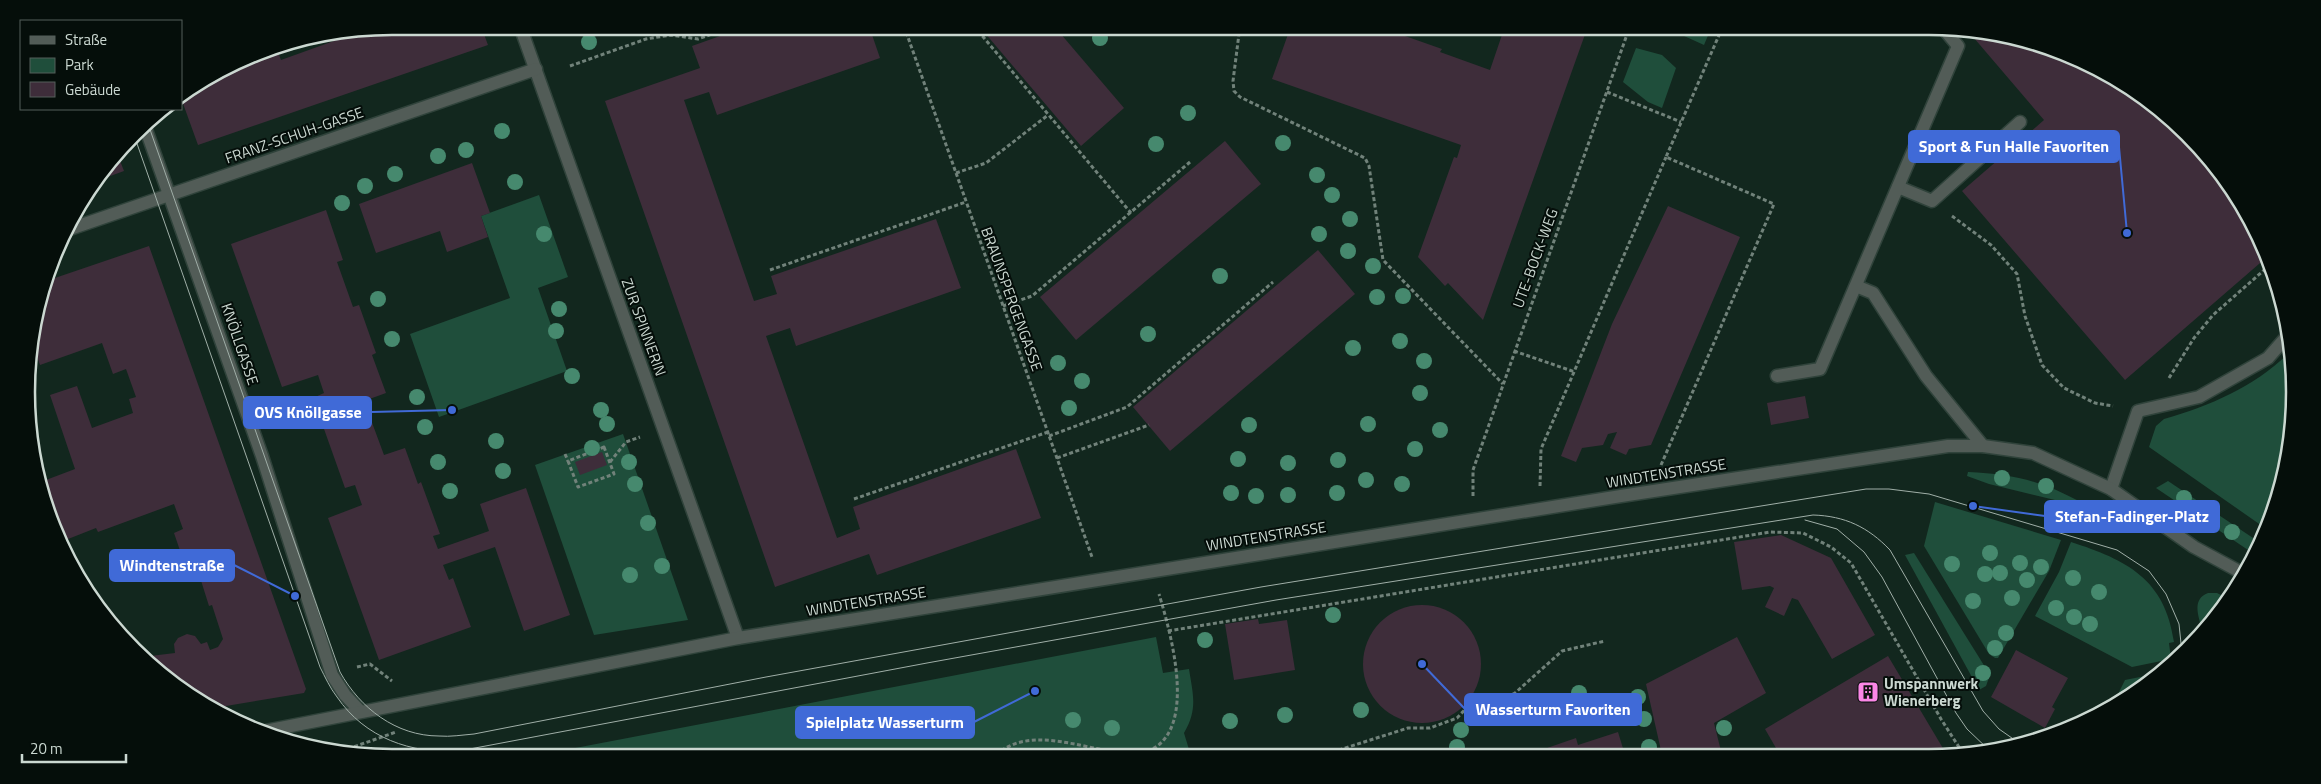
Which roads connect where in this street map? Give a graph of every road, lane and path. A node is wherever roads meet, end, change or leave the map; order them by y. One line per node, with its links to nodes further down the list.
1 (523, 35): 12 (street, ZUR SPINNERIN)
2 (672, 35): 4 (path)
3 (672, 35): 11 (path)
4 (709, 35)
5 (907, 35): 20 (path, BRAUNSPERGENGASSE)
6 (981, 35): 14 (path)
7 (1239, 35): 37 (path)
8 (1627, 35): 13 (path, UTE-BOCK-WEG)
9 (1719, 35): 15 (path)
10 (1950, 36): 21 (street)
11 (570, 66)
12 (536, 70): 22 (street, FRANZ-SCHUH-GASSE); 40 (street, ZUR SPINNERIN)
13 (1607, 92): 15 (path); 33 (path, UTE-BOCK-WEG)
14 (1048, 115): 20 (path); 25 (path)
15 (1681, 122): 18 (path)
16 (2020, 122): 23 (street)
17 (147, 133): 22 (street, KNÖLLGASSE)
18 (1666, 157): 35 (path); 48 (path)
19 (1190, 162): 25 (path)
20 (956, 172): 24 (path, BRAUNSPERGENGASSE)
21 (1898, 187): 23 (street); 30 (street)
22 (170, 194): 26 (street, FRANZ-SCHUH-GASSE); 59 (street, KNÖLLGASSE)
23 (1932, 201): 38 (path)
24 (966, 202): 27 (path); 31 (path, BRAUNSPERGENGASSE)
25 (1131, 212): 31 (path)
26 (76, 227)
27 (770, 270)
28 (2264, 270): 34 (path)
29 (1273, 282): 42 (path)
30 (1856, 286): 36 (street); 43 (street)
31 (1003, 306): 41 (path, BRAUNSPERGENGASSE)
32 (2282, 342): 38 (street)
33 (1514, 351): 35 (path); 37 (path, UTE-BOCK-WEG)
34 (2176, 365)
35 (1575, 372): 49 (path)
36 (1777, 376)
37 (1503, 384): 52 (path, UTE-BOCK-WEG)
38 (2138, 411): 50 (street)
39 (1149, 425): 45 (path)
40 (664, 429): 47 (path); 57 (street, ZUR SPINNERIN)
41 (1048, 432): 42 (path, BRAUNSPERGENGASSE); 51 (path)
42 (1049, 436): 45 (path, BRAUNSPERGENGASSE)
43 (1982, 446): 50 (street, WINDTENSTRASSE); 53 (street, WINDTENSTRASSE)
44 (566, 454): 46 (path)
45 (1057, 458): 55 (path, BRAUNSPERGENGASSE)
46 (568, 460): 47 (path); 47 (path)
47 (609, 463)
48 (1658, 470)
49 (1540, 489)
50 (2111, 489): 54 (street, WINDTENSTRASSE)
51 (854, 499)
52 (1473, 500)
53 (1151, 570): 55 (street, WINDTENSTRASSE); 56 (path)
54 (2238, 571)
55 (1100, 579): 57 (street, WINDTENSTRASSE)
56 (1168, 631): 63 (path); 66 (path)
57 (738, 638): 59 (street, WINDTENSTRASSE)
58 (1605, 642): 67 (path)
59 (360, 711): 60 (street, WINDTENSTRASSE)
60 (275, 729)
61 (403, 730): 62 (path)
62 (354, 747)
63 (1959, 747)
64 (1004, 749): 65 (path)
65 (1102, 749)
66 (1155, 749)
67 (1342, 749)

